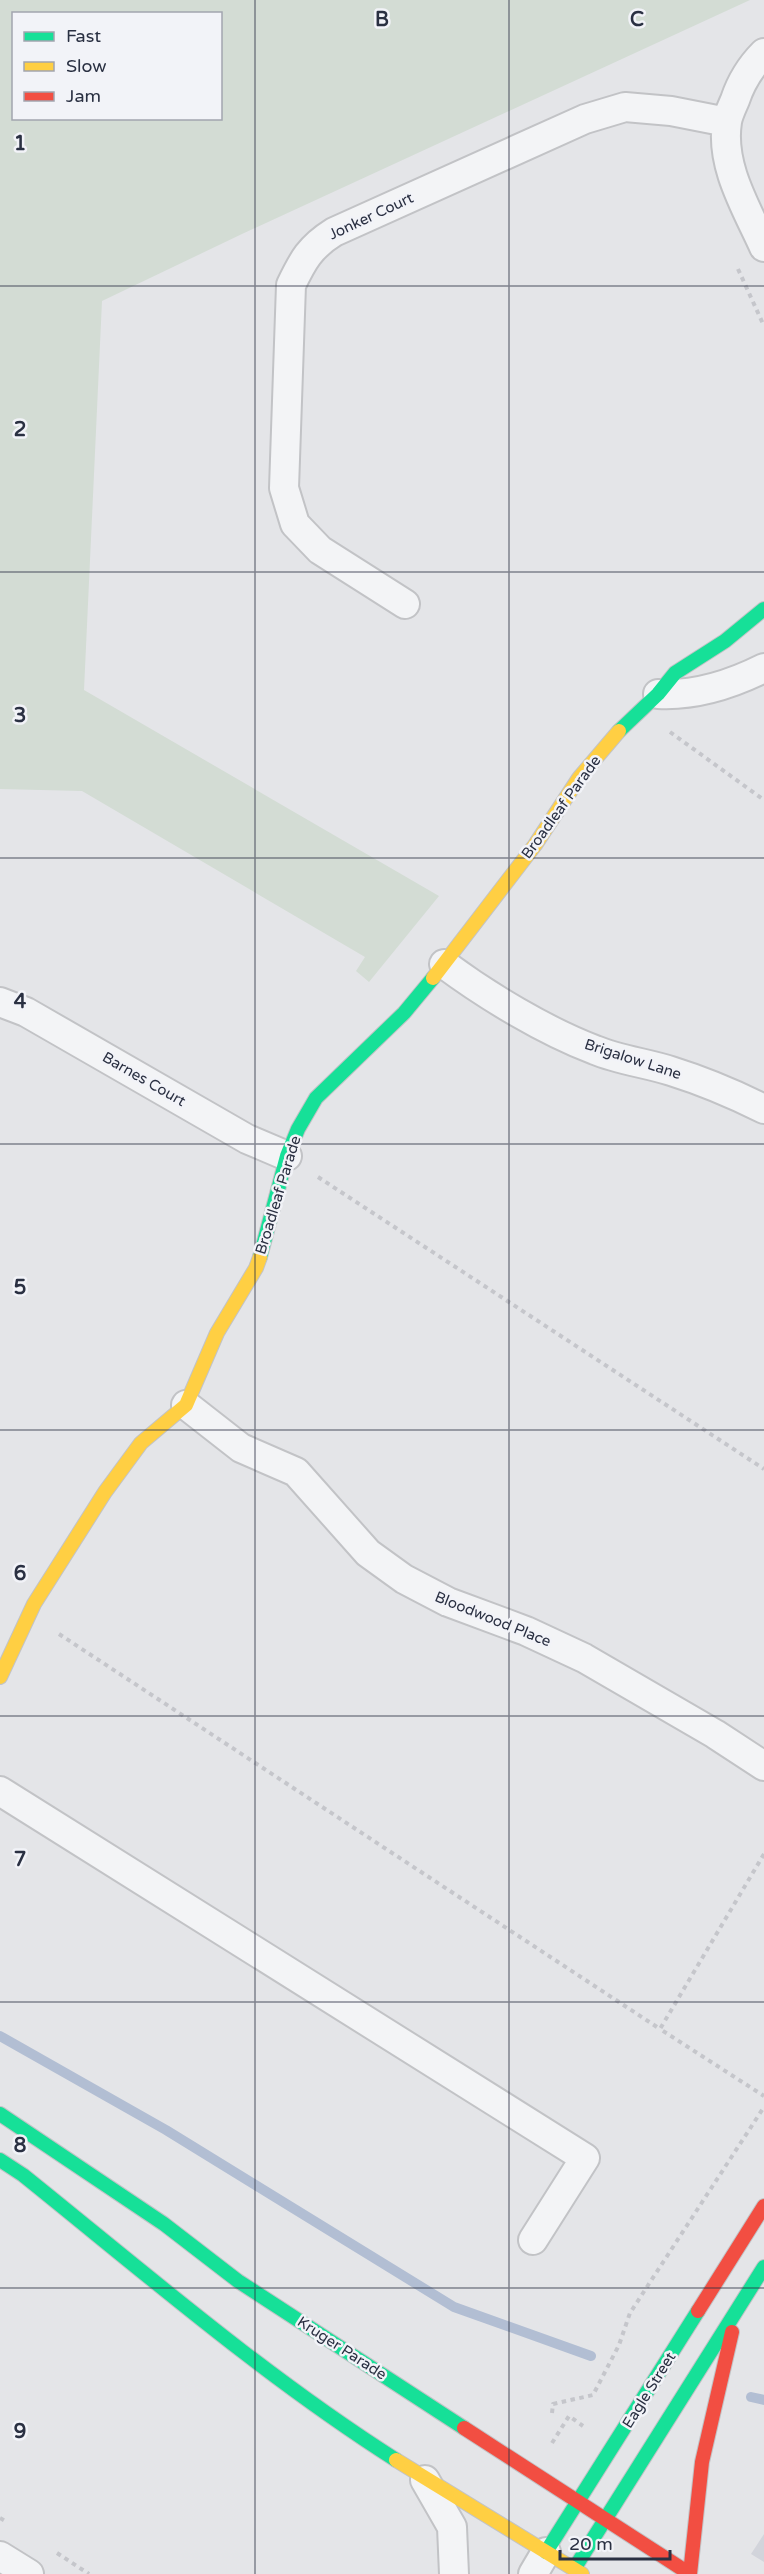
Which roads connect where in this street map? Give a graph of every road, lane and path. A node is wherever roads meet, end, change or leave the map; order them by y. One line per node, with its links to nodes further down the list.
1 (764, 53): 2 (street)
2 (727, 122): 3 (street); 4 (street, Jonker Court)
3 (764, 247)
4 (405, 604)
5 (764, 609): 7 (street, Broadleaf Parade)
6 (764, 668): 7 (street)
7 (649, 703): 8 (path); 9 (street, Broadleaf Parade)
8 (764, 800)
9 (444, 964): 11 (street, Brigalow Lane); 12 (street, Broadleaf Parade)
10 (0, 1002): 12 (street, Barnes Court)
11 (764, 1109)
12 (287, 1156): 13 (street, Broadleaf Parade); 14 (path)
13 (186, 1405): 15 (street, Broadleaf Parade); 17 (street, Bloodwood Place)
14 (764, 1469)
15 (29, 1614): 16 (street, Broadleaf Parade); 20 (path)
16 (0, 1677)
17 (764, 1766)
18 (0, 1791): 26 (street)
19 (764, 1854): 20 (path)
20 (660, 2029): 21 (path)
21 (764, 2096)
22 (764, 2107): 29 (path)
23 (0, 2114): 31 (street, Kruger Parade)
24 (0, 2160): 30 (street)
25 (764, 2206): 31 (street, Eagle Street)
26 (533, 2240)
27 (764, 2267): 28 (street, Eagle Street)
28 (737, 2310): 32 (street, Eagle Street); 38 (street)
29 (552, 2413)
30 (426, 2480): 34 (street); 37 (street)
31 (579, 2502): 32 (street, Kruger Parade); 34 (street, Eagle Street)
32 (605, 2519): 35 (street, Eagle Street); 38 (street, Kruger Parade)
33 (0, 2556): 36 (street)
34 (539, 2563): 35 (street)
35 (576, 2572)
36 (29, 2574)
37 (454, 2574)
38 (690, 2574)

